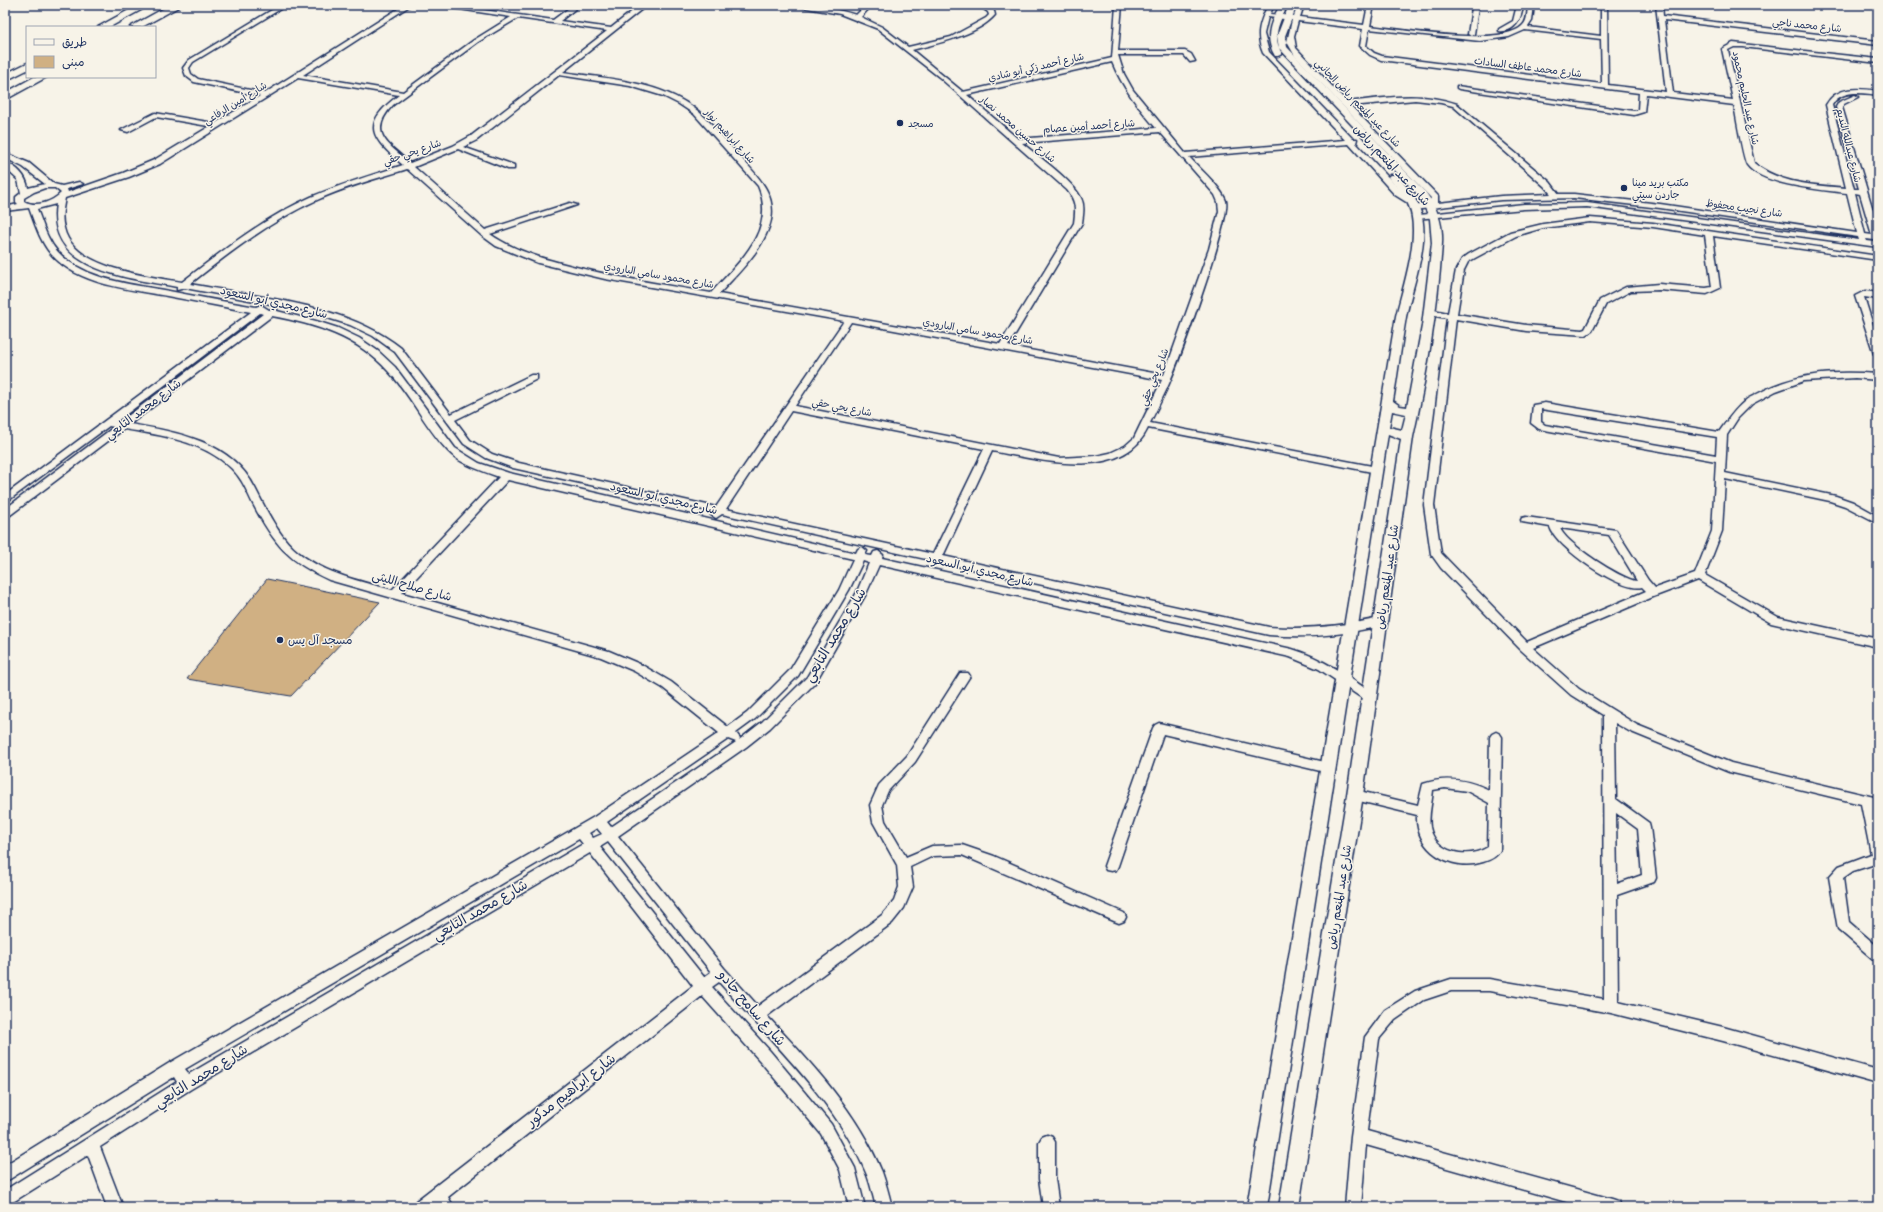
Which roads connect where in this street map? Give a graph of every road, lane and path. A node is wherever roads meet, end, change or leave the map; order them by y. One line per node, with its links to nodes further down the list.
1 (145, 5): 26 (main road)
2 (177, 5): 27 (main road)
3 (284, 5): 45 (street)
4 (397, 5): 45 (street, شارع أمين الرفاعي)
5 (408, 5): 39 (street, شارع أمين الرفاعي)
6 (436, 5): 22 (street)
7 (577, 5): 24 (street)
8 (644, 5): 29 (street, شارع يحي حقي)
9 (793, 5): 21 (street, شارع حسين محمد نصار)
10 (869, 5): 21 (street)
11 (1301, 5): 20 (street, شارع عبد المنعم رياض الجانبي)
12 (1371, 5): 25 (street, شارع محمد عاطف السادات)
13 (1472, 5): 30 (street)
14 (1520, 5): 30 (street)
15 (1531, 5): 28 (street)
16 (1604, 5): 31 (street)
17 (1659, 5): 23 (street)
18 (985, 6): 33 (street)
19 (1118, 6): 34 (street)
20 (1283, 12): 25 (street); 54 (street, شارع عبد المنعم رياض الجانبي); 59 (street, شارع عبد المنعم رياض); 79 (street, شارع عبد المنعم رياض)
21 (857, 16): 33 (street, شارع حسين محمد نصار)
22 (516, 17): 24 (street); 47 (street, شارع محمود سامي البارودي)
23 (1662, 18): 32 (street, شارع محمد ناجي); 49 (street)
24 (554, 22): 29 (street)
25 (1366, 25): 28 (street); 30 (street); 42 (street, شارع محمد عاطف السادات)
26 (105, 26)
27 (137, 26)
28 (1524, 28): 31 (street)
29 (612, 30): 38 (street, شارع يحي حقي)
30 (1471, 34)
31 (1605, 38): 42 (street)
32 (1878, 43)
33 (906, 49): 48 (street, شارع حسين محمد نصار)
34 (1115, 56): 35 (street, شارع أحمد زكي أبو شادي); 48 (street, شارع أحمد زكي أبو شادي); 57 (street, شارع يحي حقي)
35 (1192, 61)
36 (1878, 61): 53 (street, شارع عبد الحليم محمود)
37 (26, 67): 40 (main road)
38 (558, 73): 60 (street, شارع يحي حقي); 88 (street, شارع ابراهيم نوار)
39 (297, 76): 47 (street); 50 (street, شارع أمين الرفاعي)
40 (5, 78)
41 (40, 78): 51 (main road)
42 (1605, 86): 44 (street, شارع محمد عاطف السادات)
43 (1459, 87): 44 (street)
44 (1643, 91): 49 (street, شارع محمد عاطف السادات)
45 (256, 93): 50 (street); 55 (street, شارع أمين الرفاعي)
46 (1878, 93): 69 (street, شارع عبدالله النديم)
47 (404, 94): 64 (street, شارع محمود سامي البارودي)
48 (962, 94): 58 (street, شارع حسين محمد نصار)
49 (1670, 94): 53 (street, شارع محمد عاطف السادات)
50 (267, 95): 71 (street, شارع أمين الرفاعي)
51 (5, 97)
52 (1878, 97): 70 (street, شارع عبدالله النديم)
53 (1737, 103): 69 (street, شارع عبد الحليم محمود)
54 (1346, 104): 73 (street); 79 (street, شارع عبد المنعم رياض الجانبي)
55 (208, 124): 56 (street); 71 (street, شارع أمين الرفاعي)
56 (125, 130)
57 (1164, 130): 58 (street, شارع أحمد أمين عصام); 62 (street, شارع يحي حقي)
58 (1016, 141): 97 (street, شارع حسين محمد نصار)
59 (1354, 141): 62 (street); 78 (street, شارع عبد المنعم رياض)
60 (458, 147): 64 (street, شارع يحي حقي); 65 (street)
61 (5, 155): 66 (street)
62 (1185, 155): 101 (street, شارع يحي حقي)
63 (5, 165): 67 (street)
64 (408, 166): 81 (street, شارع محمود سامي البارودي); 86 (street, شارع يحي حقي)
65 (510, 167)
66 (42, 177): 67 (street); 68 (street)
67 (24, 182): 72 (street)
68 (52, 186): 71 (street); 72 (street)
69 (1850, 190): 70 (street, شارع عبد الحليم محمود); 83 (street, شارع عبدالله النديم)
70 (1863, 192): 84 (street, شارع عبدالله النديم)
71 (62, 194): 77 (street); 80 (street, شارع مجدي أبو السعود)
72 (22, 195): 74 (street); 77 (street, شارع مجدي أبو السعود)
73 (1556, 195): 79 (street, شارع نجيب محفوظ); 83 (street, شارع نجيب محفوظ)
74 (5, 202)
75 (573, 205): 81 (street)
76 (5, 209): 77 (street)
77 (32, 209): 80 (street); 87 (street, شارع مجدي أبو السعود)
78 (1416, 209): 79 (street, شارع نجيب محفوظ); 102 (street, شارع عبد المنعم رياض)
79 (1432, 209): 83 (street, شارع نجيب محفوظ); 94 (street, شارع عبد المنعم رياض)
80 (57, 210): 86 (street, شارع مجدي أبو السعود)
81 (484, 233): 88 (street, شارع محمود سامي البارودي)
82 (1709, 234): 85 (street); 95 (street); 95 (street)
83 (1863, 239): 84 (street, شارع نجيب محفوظ)
84 (1878, 240)
85 (1878, 258)
86 (183, 285): 87 (street, شارع يحي حقي); 90 (street, شارع مجدي أبو السعود)
87 (172, 294): 92 (street, شارع مجدي أبو السعود)
88 (714, 295): 96 (street, شارع محمود سامي البارودي)
89 (1878, 296): 98 (street)
90 (270, 301): 91 (street, شارع مجدي أبو السعود); 92 (street, شارع محمد التابعي)
91 (282, 304): 93 (street, شارع محمد التابعي); 105 (street, شارع مجدي أبو السعود)
92 (258, 310): 93 (street, شارع مجدي أبو السعود); 106 (street, شارع محمد التابعي)
93 (271, 312): 108 (street, شارع محمد التابعي); 115 (street, شارع مجدي أبو السعود)
94 (1429, 312): 95 (street); 104 (street, شارع عبد المنعم رياض)
95 (1452, 316): 138 (street)
96 (850, 319): 97 (street, شارع محمود سامي البارودي); 103 (street)
97 (1003, 347): 101 (street, شارع محمود سامي البارودي)
98 (1878, 354)
99 (534, 377): 105 (street)
100 (1878, 377): 110 (street)
101 (1167, 378): 107 (street, شارع يحي حقي)
102 (1387, 402): 104 (street); 109 (street, شارع عبد المنعم رياض)
103 (789, 408): 112 (street, شارع يحي حقي); 118 (street)
104 (1414, 410): 111 (street, شارع عبد المنعم رياض)
105 (449, 419): 118 (street, شارع مجدي أبو السعود)
106 (107, 423): 108 (street, شارع صلاح الليثى); 117 (street, شارع محمد التابعي)
107 (1146, 425): 112 (street, شارع يحي حقي); 114 (street)
108 (121, 426): 119 (street, شارع محمد التابعي); 132 (street, شارع صلاح الليثى)
109 (1382, 431): 111 (street); 114 (street, شارع عبد المنعم رياض)
110 (1722, 435): 113 (street); 113 (street)
111 (1407, 437): 133 (street, شارع عبد المنعم رياض)
112 (989, 448): 127 (street)
113 (1720, 459): 116 (street)
114 (1377, 470): 135 (street, شارع عبد المنعم رياض)
115 (506, 476): 122 (street, شارع مجدي أبو السعود); 132 (street)
116 (1721, 476): 121 (street); 129 (street)
117 (5, 500)
118 (720, 509): 122 (street); 124 (street, شارع مجدي أبو السعود)
119 (5, 514)
120 (1526, 520): 123 (street)
121 (1878, 520)
122 (711, 522): 126 (street, شارع مجدي أبو السعود)
123 (1554, 524): 130 (street); 130 (street)
124 (865, 543): 125 (street, شارع مجدي أبو السعود); 126 (street, شارع محمد التابعي)
125 (882, 546): 127 (street, شارع مجدي أبو السعود); 128 (street, شارع محمد التابعي)
126 (859, 557): 128 (street, شارع مجدي أبو السعود); 143 (street, شارع محمد التابعي)
127 (937, 557): 134 (street, شارع مجدي أبو السعود)
128 (876, 561): 136 (street, شارع مجدي أبو السعود); 145 (street, شارع محمد التابعي)
129 (1699, 576): 131 (street); 137 (street)
130 (1644, 583): 131 (street)
131 (1653, 592): 138 (street)
132 (394, 594): 143 (street, شارع صلاح الليثى)
133 (1380, 622): 135 (street, شارع مجدي أبو السعود); 141 (street, شارع عبد المنعم رياض)
134 (1249, 626): 135 (street, شارع مجدي أبو السعود); 136 (street)
135 (1351, 628): 140 (street, شارع عبد المنعم رياض)
136 (1245, 643): 140 (street, شارع مجدي أبو السعود)
137 (1878, 643)
138 (1525, 647): 142 (street)
139 (964, 676): 157 (street)
140 (1342, 677): 141 (street, شارع مجدي أبو السعود); 146 (street, شارع عبد المنعم رياض)
141 (1370, 697): 147 (street, شارع عبد المنعم رياض)
142 (1609, 714): 149 (street); 150 (street)
143 (728, 733): 145 (street, شارع صلاح الليثى); 152 (street, شارع محمد التابعي)
144 (1496, 737): 148 (street)
145 (742, 744): 154 (street, شارع محمد التابعي)
146 (1328, 768): 158 (street); 181 (street, شارع عبد المنعم رياض)
147 (1355, 795): 151 (street); 182 (street, شارع عبد المنعم رياض)
148 (1493, 799): 151 (street); 151 (street)
149 (1610, 802): 159 (street); 159 (street)
150 (1872, 802): 156 (street)
151 (1425, 812)
152 (599, 821): 153 (street, شارع محمد التابعي); 154 (street, شارع سامح جادو)
153 (581, 832): 155 (street, شارع سامح جادو); 166 (street, شارع محمد التابعي)
154 (610, 834): 155 (street, شارع محمد التابعي); 162 (street, شارع سامح جادو)
155 (591, 846): 163 (street, شارع سامح جادو); 168 (street, شارع محمد التابعي)
156 (1878, 857): 161 (street)
157 (903, 864): 160 (street); 165 (street)
158 (1111, 866)
159 (1610, 892): 164 (street)
160 (1119, 917)
161 (1878, 955)
162 (720, 973): 163 (street, شارع ابراهيم مدكور); 165 (street, شارع سامح جادو)
163 (703, 987): 174 (street, شارع ابراهيم مدكور); 178 (street, شارع سامح جادو)
164 (1611, 1007): 167 (street); 169 (street)
165 (757, 1016): 179 (street, شارع سامح جادو)
166 (176, 1067): 168 (street); 172 (street, شارع محمد التابعي)
167 (1878, 1077)
168 (186, 1084): 171 (street, شارع محمد التابعي)
169 (1359, 1136): 175 (street); 183 (street)
170 (1047, 1142): 180 (street)
171 (92, 1145): 173 (street, شارع محمد التابعي); 176 (street)
172 (5, 1174)
173 (5, 1199)
174 (442, 1202): 177 (street, شارع ابراهيم مدكور)
175 (1593, 1204): 184 (street)
176 (115, 1207)
177 (422, 1207)
178 (857, 1207)
179 (884, 1207)
180 (1051, 1207)
181 (1257, 1207)
182 (1289, 1207)
183 (1352, 1207)
184 (1612, 1207)

